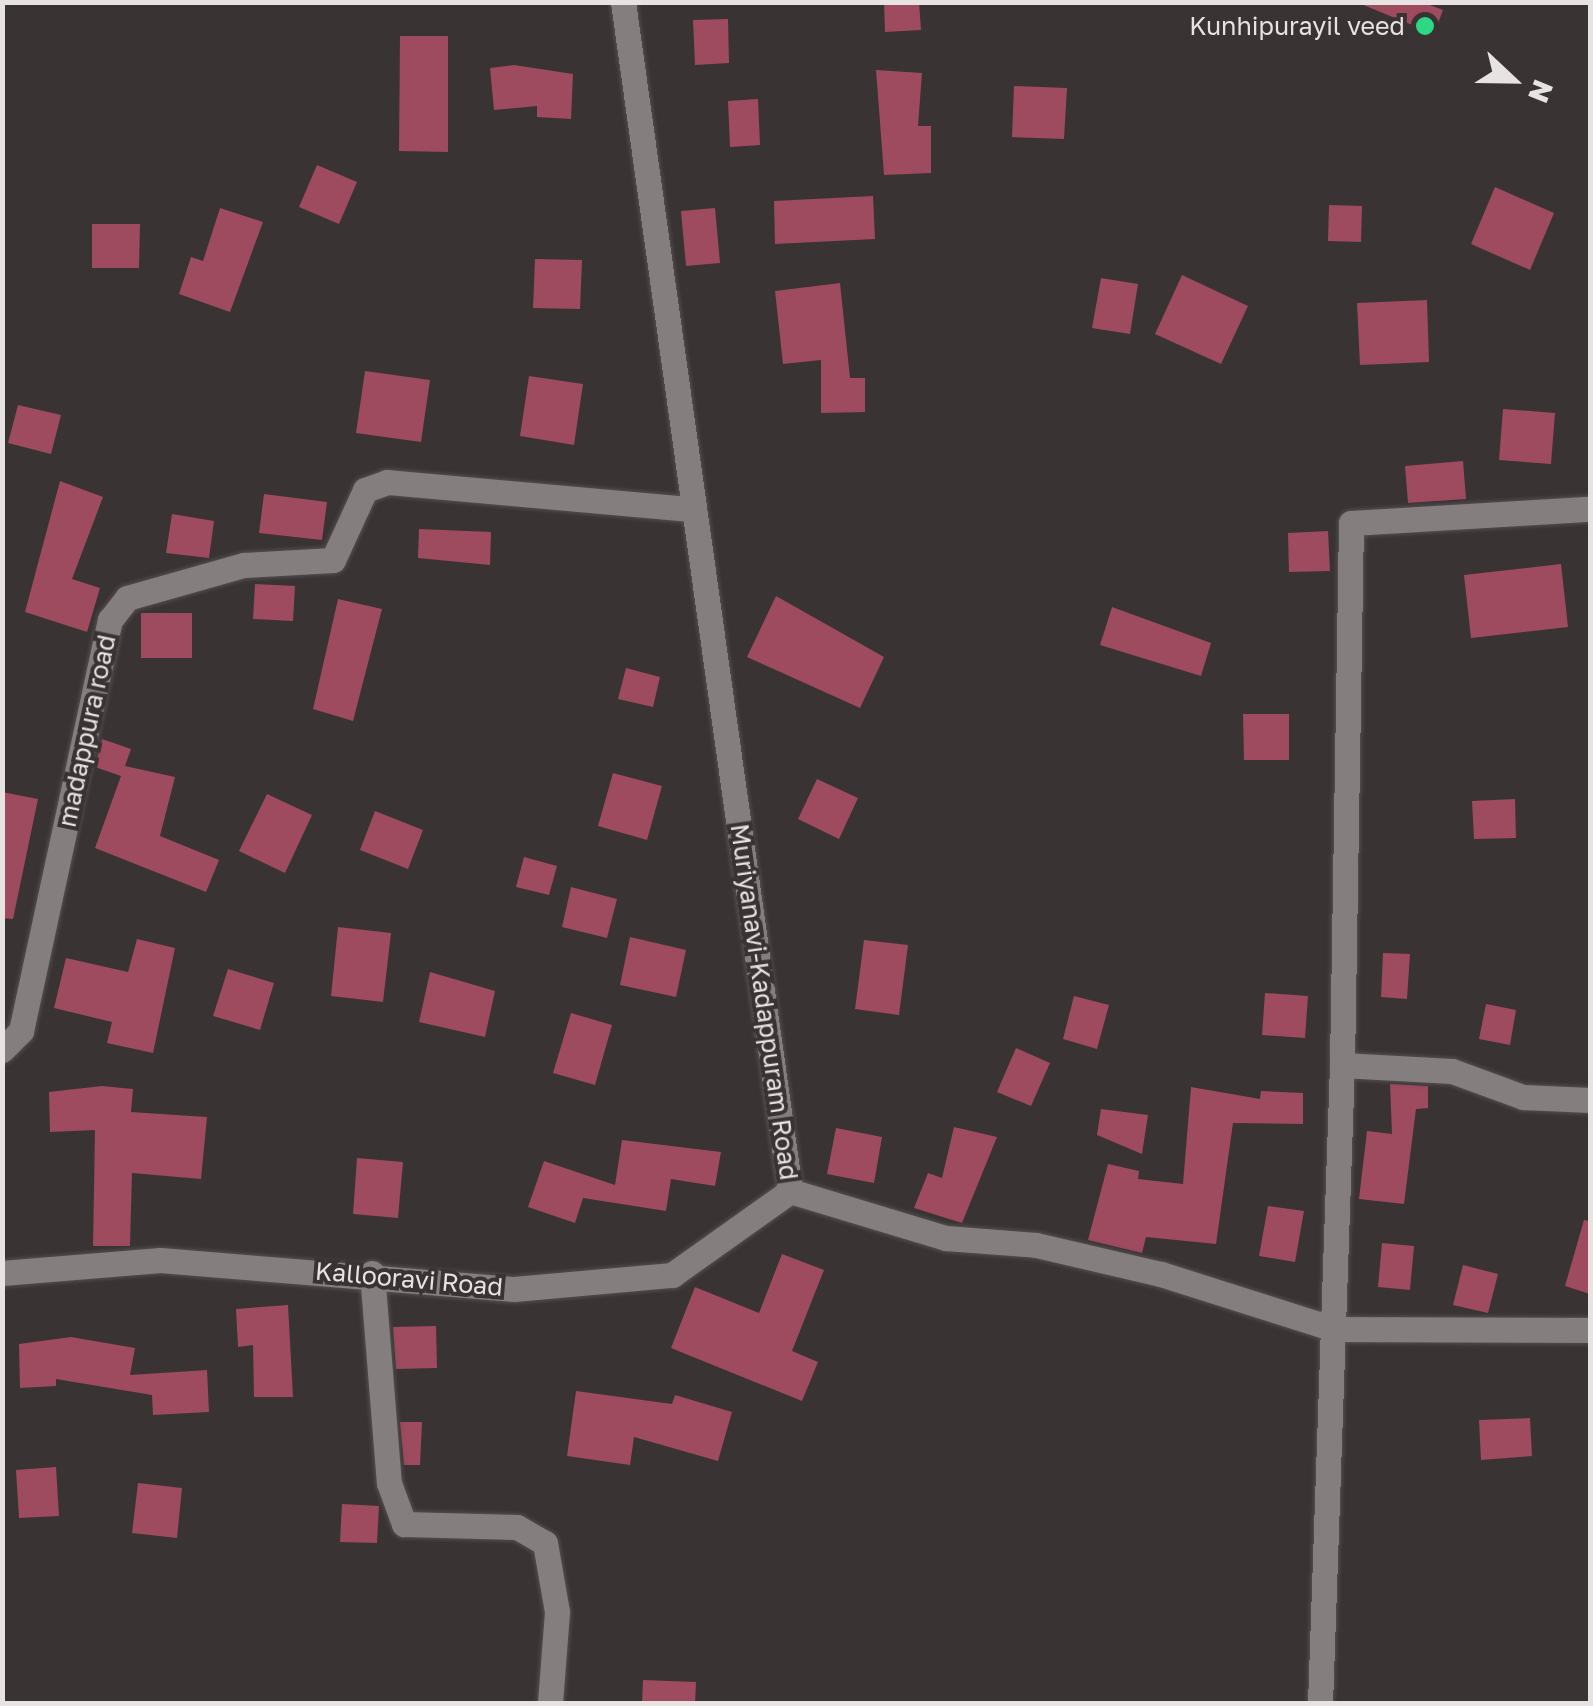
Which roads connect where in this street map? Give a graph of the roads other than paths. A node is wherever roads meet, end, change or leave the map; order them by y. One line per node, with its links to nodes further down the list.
1 (623, 2): 2 (street, Muriyanavi-Kadappuram Road)
2 (687, 509): 4 (street, madappura road); 7 (street, Muriyanavi-Kadappuram Road)
3 (1590, 509): 5 (street)
4 (2, 1050)
5 (1342, 1065): 6 (street); 10 (street)
6 (1590, 1100)
7 (790, 1192): 9 (street, Kallooravi Road); 10 (street, Muriyanavi-Kadappuram Road)
8 (2, 1273): 9 (street, Kallooravi Road)
9 (372, 1273): 12 (street)
10 (1334, 1329): 11 (street, Muriyanavi-Kadappuram Road); 13 (street)
11 (1590, 1330)
12 (550, 1704)
13 (1320, 1704)

